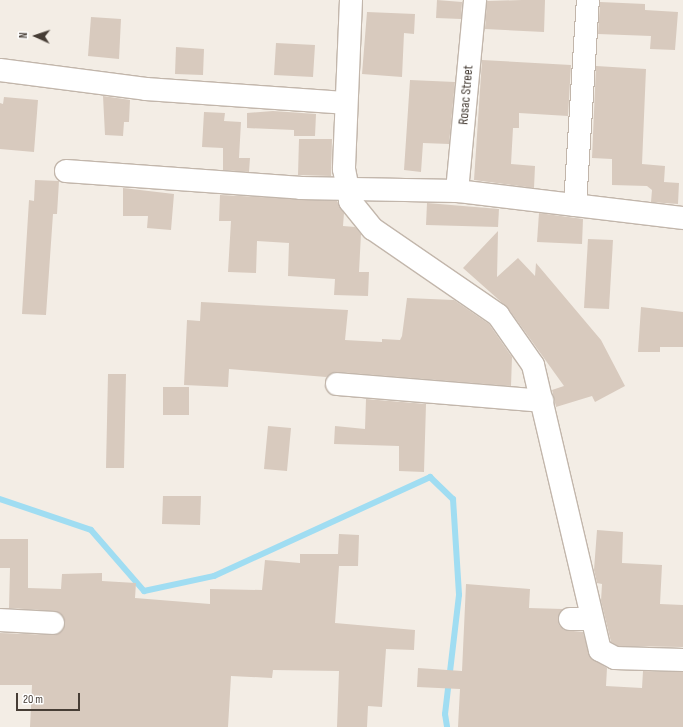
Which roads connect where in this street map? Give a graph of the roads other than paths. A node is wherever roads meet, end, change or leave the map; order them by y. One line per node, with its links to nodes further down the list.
1 (351, 0): 5 (street)
2 (475, 0): 8 (street, Rosac Street)
3 (588, 0): 9 (street)
4 (0, 70): 5 (street)
5 (345, 103): 7 (street)
6 (66, 171): 7 (street)
7 (346, 189): 8 (street); 12 (street)
8 (457, 191): 9 (street)
9 (575, 206): 10 (street)
10 (683, 218)
11 (337, 384): 12 (street)
12 (542, 401): 14 (street)
13 (570, 619): 14 (street)
14 (591, 619): 17 (street)
15 (0, 620): 16 (street)
16 (53, 623)
17 (683, 660)

